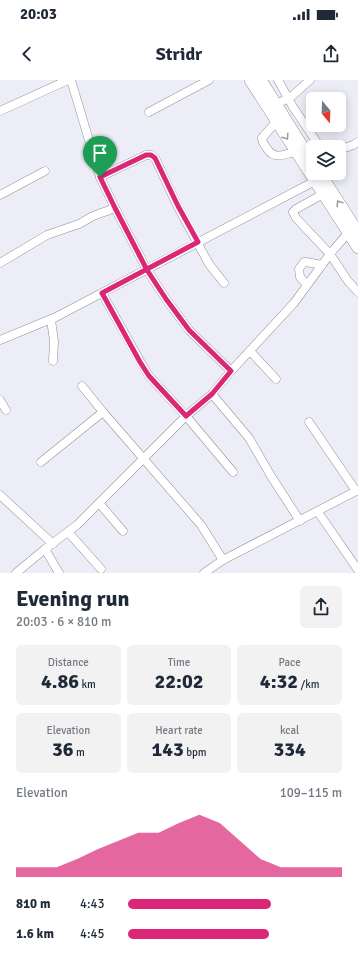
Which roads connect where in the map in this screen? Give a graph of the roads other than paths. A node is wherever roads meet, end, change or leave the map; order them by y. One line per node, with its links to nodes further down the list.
1 (69, 80): 10 (street); 20 (street)
2 (209, 80): 11 (street)
3 (250, 80): 12 (highway)
4 (261, 80): 7 (highway)
5 (310, 80): 8 (street)
6 (281, 81): 7 (street); 8 (street)
7 (269, 92): 9 (highway)
8 (288, 98): 9 (street); 13 (street)
9 (277, 104): 17 (highway)
10 (0, 111)
11 (149, 112)
12 (276, 122): 16 (highway, one-way to 16); 16 (street)
13 (315, 140)
14 (358, 142): 15 (street)
15 (346, 148)
16 (295, 152): 18 (highway)
17 (306, 152)
18 (306, 164)
19 (45, 171): 24 (street)
20 (100, 177): 26 (street); 28 (street)
21 (312, 180): 28 (street)
22 (318, 180): 25 (highway)
23 (319, 180): 27 (highway, one-way to 23)
24 (0, 194)
25 (323, 194): 27 (highway); 30 (street)
26 (115, 208): 31 (street); 33 (street)
27 (353, 233): 29 (highway); 30 (street)
28 (198, 242): 33 (street); 34 (street)
29 (358, 248)
30 (330, 254): 32 (street); 36 (street)
31 (0, 263)
32 (322, 265): 35 (street); 35 (street)
33 (147, 270): 37 (street); 42 (street)
34 (224, 283)
35 (307, 285): 40 (street)
36 (358, 292)
37 (102, 293): 38 (street); 49 (street)
38 (51, 320): 39 (street); 41 (street)
39 (0, 340)
40 (250, 351): 42 (street); 43 (street)
41 (53, 361)
42 (231, 371): 45 (street)
43 (276, 379)
44 (82, 386): 48 (street)
45 (212, 394): 49 (street); 58 (street)
46 (0, 400): 47 (street)
47 (6, 410)
48 (103, 412): 51 (street); 52 (street)
49 (186, 416): 51 (street); 53 (street)
50 (309, 422): 54 (street)
51 (143, 458): 56 (street); 63 (street)
52 (41, 462)
53 (233, 472)
54 (357, 491): 57 (street)
55 (2, 500): 61 (street)
56 (99, 502): 59 (street); 60 (street)
57 (318, 512): 58 (street); 65 (street)
58 (300, 521): 63 (street)
59 (68, 532): 61 (street); 64 (street)
60 (123, 532)
61 (53, 544): 62 (street)
62 (45, 549): 66 (street); 67 (street)
63 (223, 560): 68 (street)
64 (101, 569)
65 (358, 570)
66 (16, 573)
67 (58, 573)
68 (204, 573)

